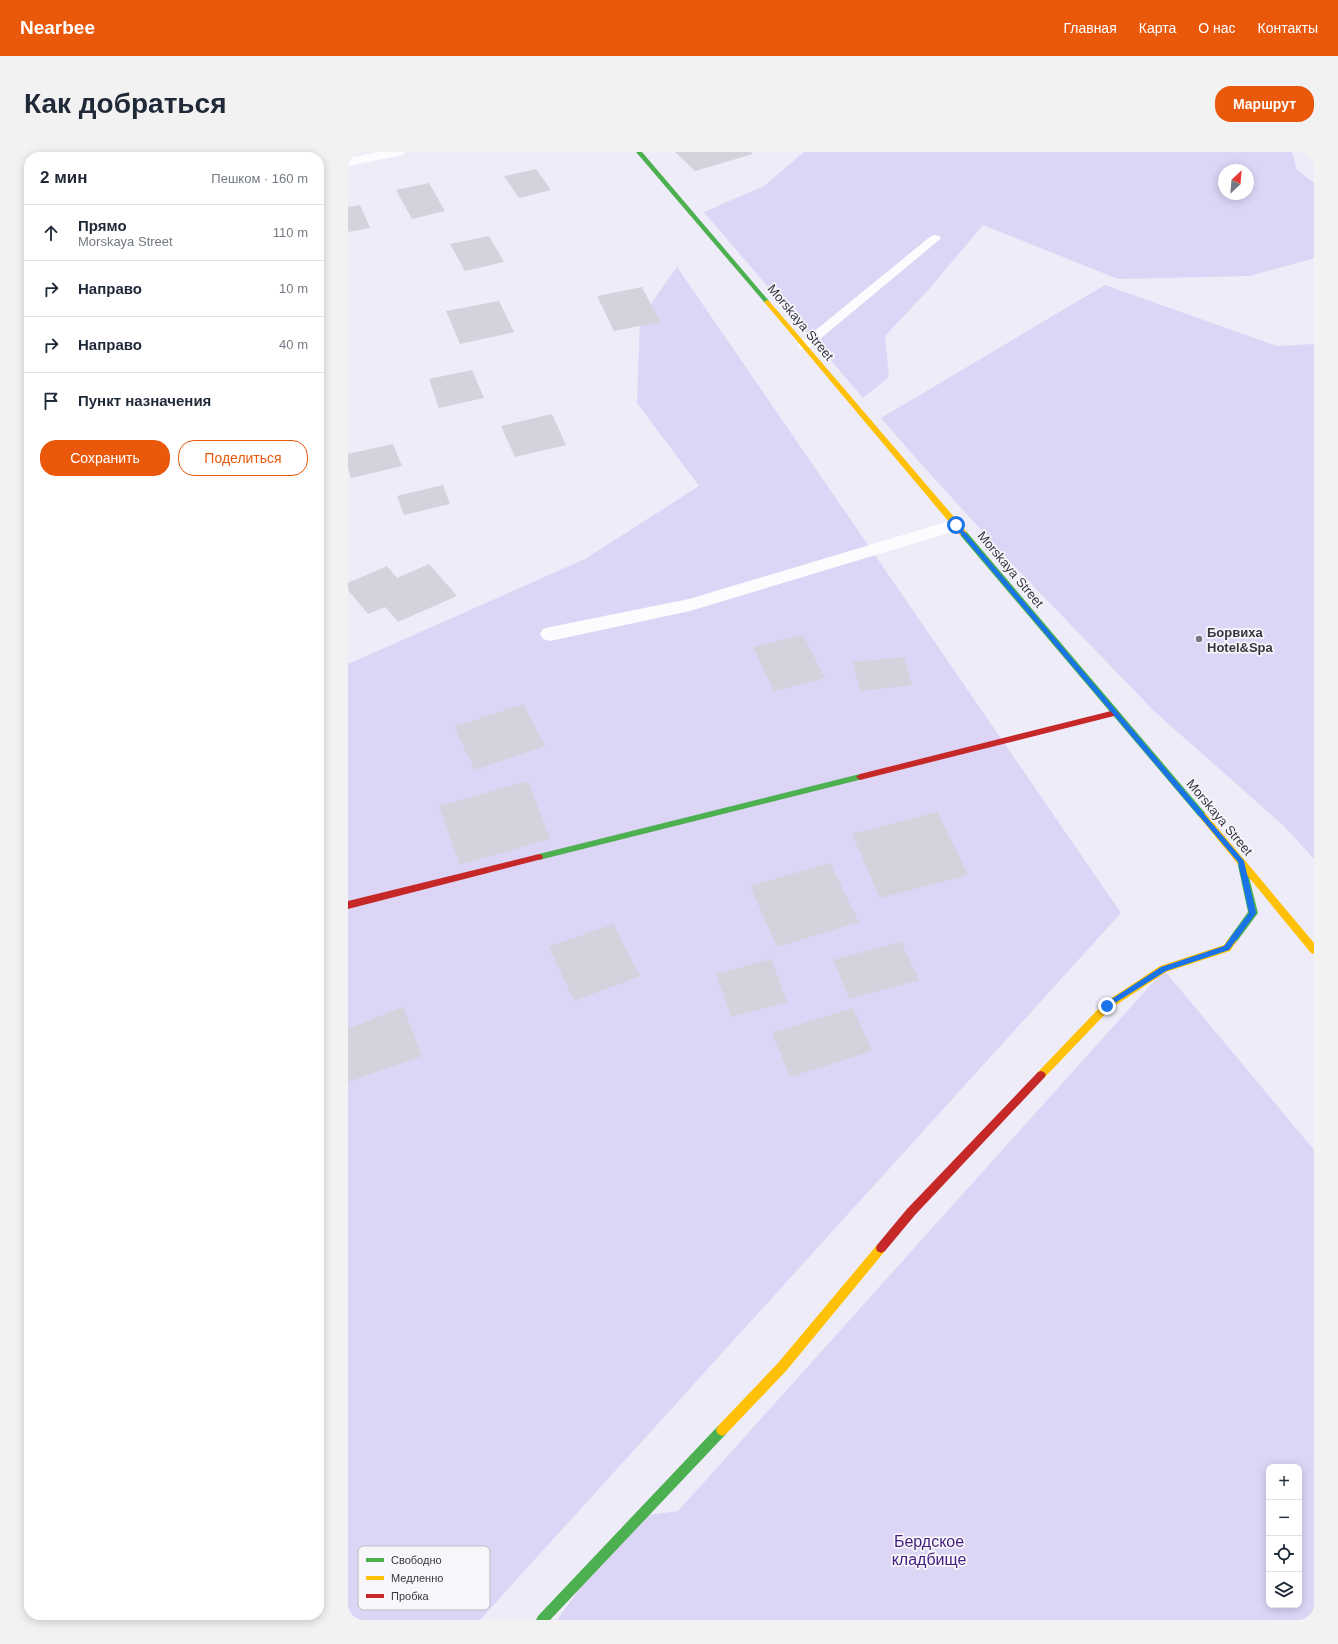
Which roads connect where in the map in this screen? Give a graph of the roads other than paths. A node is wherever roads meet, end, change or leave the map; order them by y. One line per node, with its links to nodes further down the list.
1 (398, 152): 3 (street)
2 (639, 152): 5 (street, Morskaya Street)
3 (348, 162)
4 (935, 238): 5 (lane)
5 (804, 346): 6 (street, Morskaya Street)
6 (956, 525): 7 (street); 8 (street, Morskaya Street)
7 (550, 634)
8 (1115, 713): 9 (street, Morskaya Street); 10 (street)
9 (1241, 861): 11 (street, Morskaya Street); 12 (street)
10 (348, 905)
11 (1314, 950)
12 (542, 1620)

